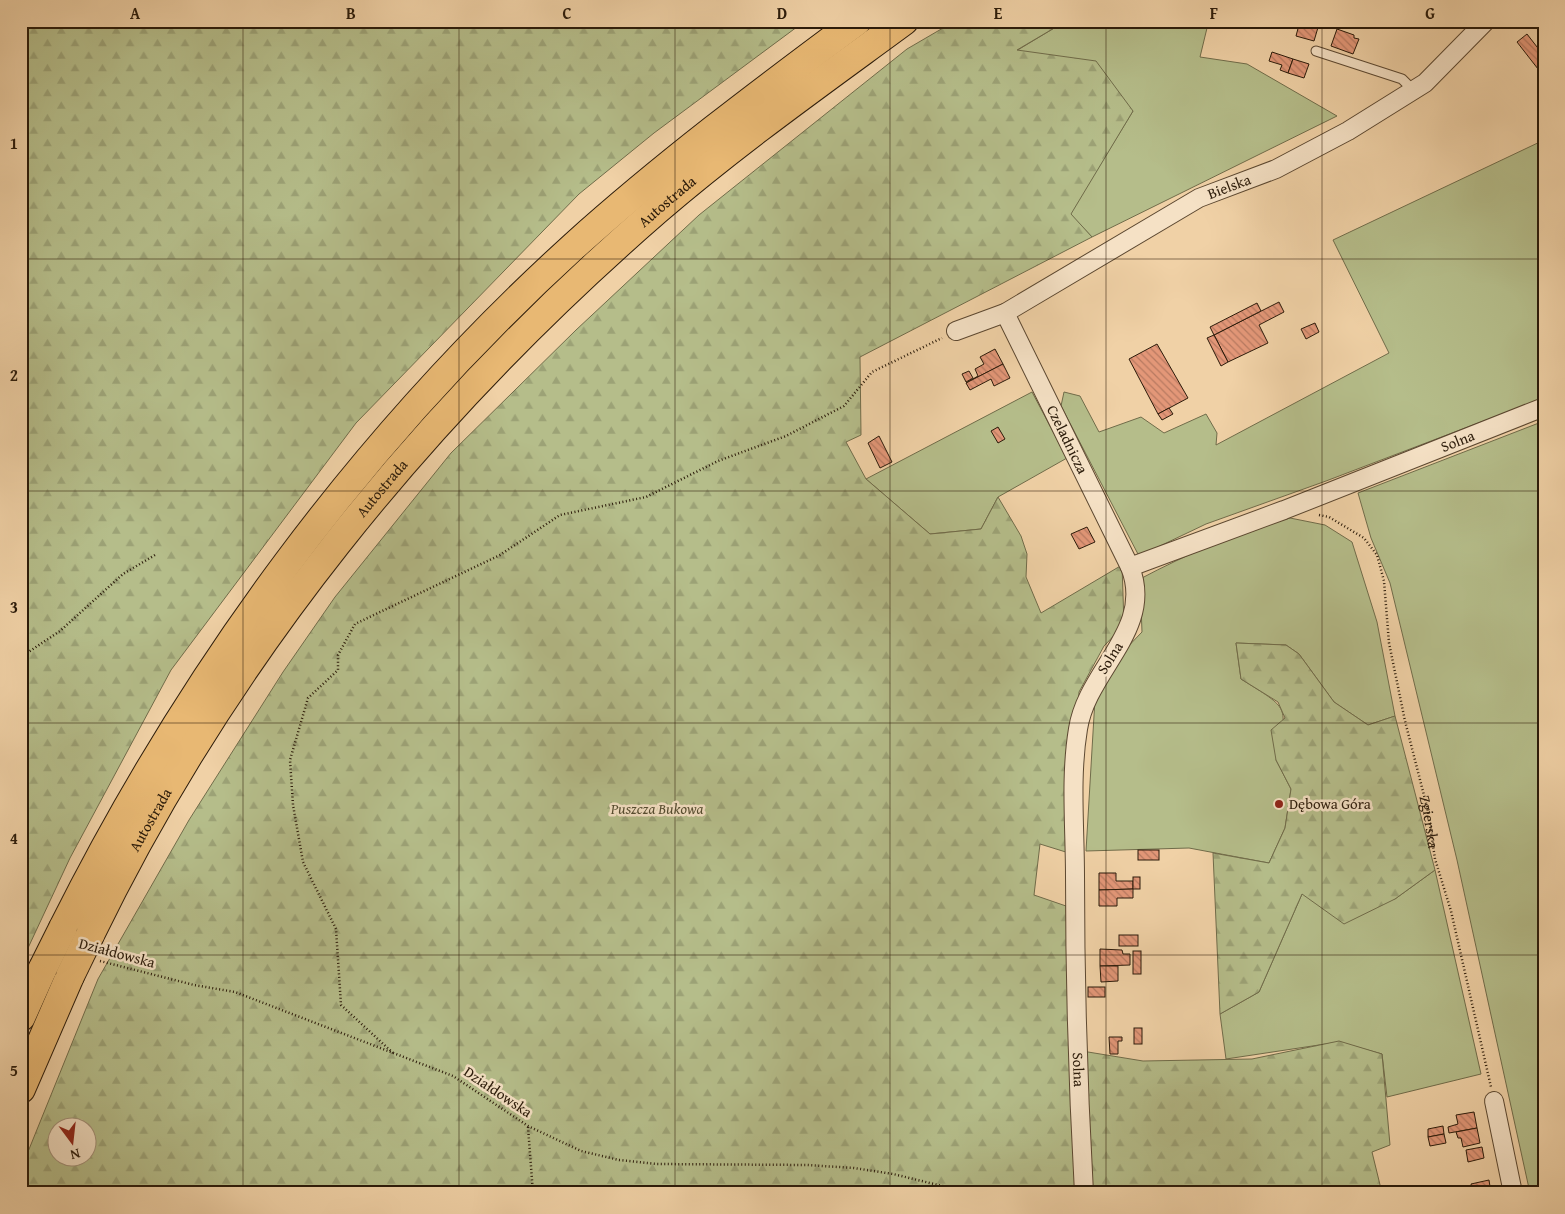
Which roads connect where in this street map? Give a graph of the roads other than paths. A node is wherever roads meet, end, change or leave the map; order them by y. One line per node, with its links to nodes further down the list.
1 (857, 21): 10 (highway, Autostrada, bridge)
2 (904, 21): 11 (highway, Autostrada, bridge)
3 (1486, 21): 5 (street, Bielska)
4 (1316, 51): 5 (lane)
5 (1414, 92): 6 (street, Bielska)
6 (1005, 313): 7 (street, Bielska); 9 (street, Czeladnicza)
7 (956, 331)
8 (1544, 407): 9 (street, Solna)
9 (1130, 567): 13 (street, Solna)
10 (21, 1017)
11 (21, 1089)
12 (1494, 1101): 14 (street)
13 (1084, 1193)
14 (1513, 1193)

